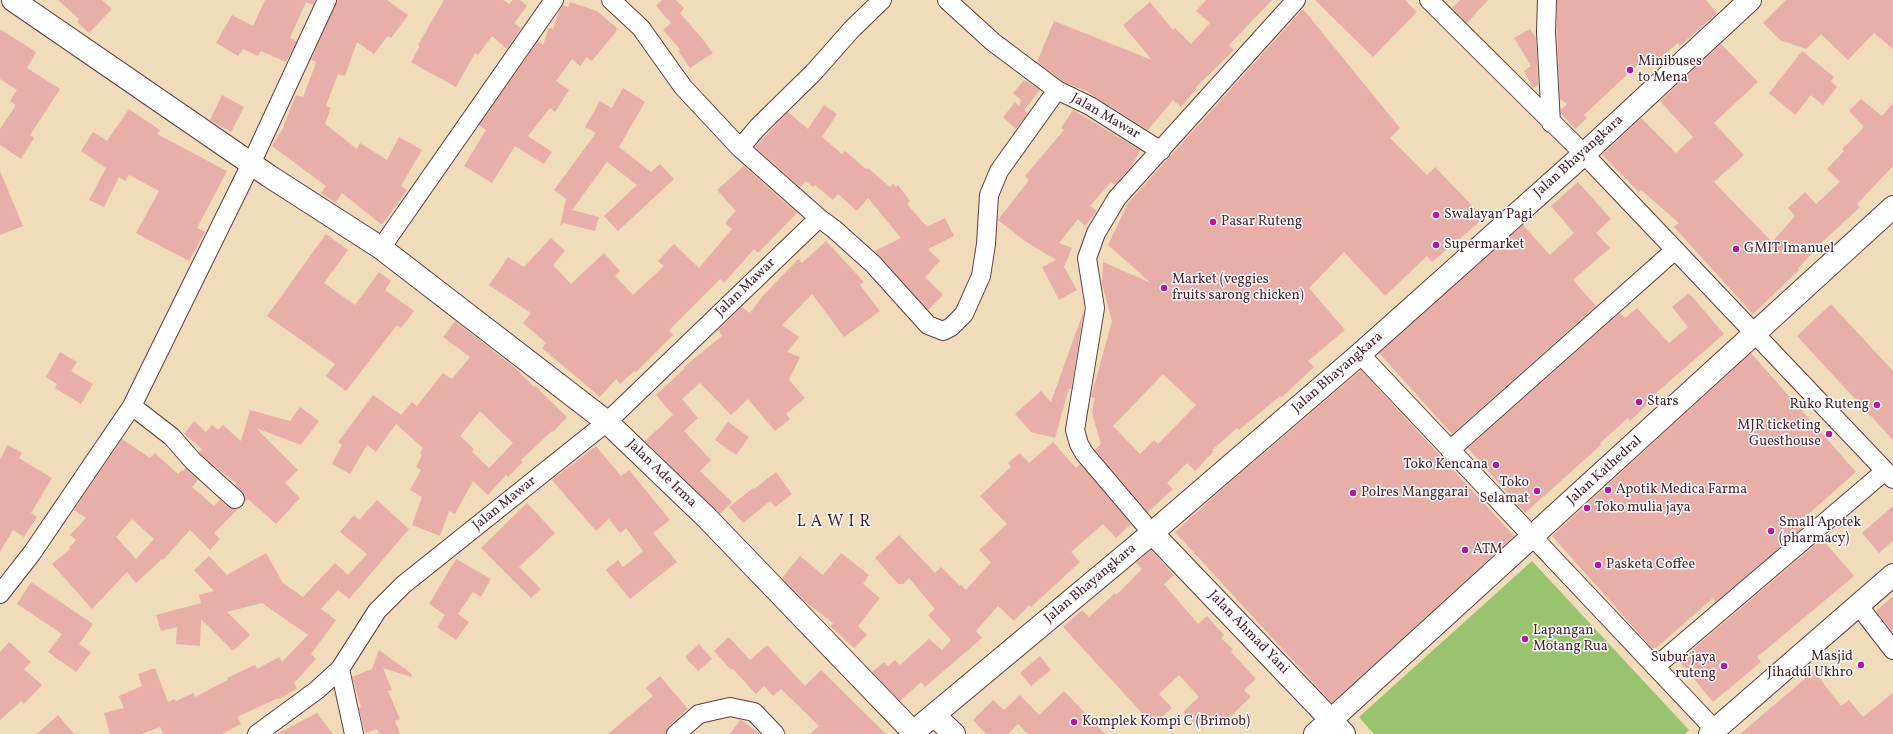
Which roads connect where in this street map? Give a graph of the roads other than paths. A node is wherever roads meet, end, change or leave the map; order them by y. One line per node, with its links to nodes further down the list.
1 (13, 0): 16 (main road, Jalan Ade Irma)
2 (327, 0): 16 (street)
3 (554, 0): 19 (street)
4 (611, 0): 13 (street)
5 (882, 0): 13 (street)
6 (947, 0): 11 (street)
7 (1296, 0): 14 (street)
8 (1430, 0): 12 (street)
9 (1547, 0): 12 (street)
10 (1750, 0): 15 (main road, Jalan Bhayangkara)
11 (1057, 90): 14 (street, Jalan Mawar); 18 (street, Jalan Mawar)
12 (1552, 122): 15 (street)
13 (740, 148): 18 (street)
14 (1161, 151): 28 (street)
15 (1584, 154): 20 (street); 22 (main road, Jalan Bhayangkara)
16 (251, 164): 19 (main road, Jalan Ade Irma); 23 (street)
17 (1893, 207): 21 (main road, Jalan Kathedral)
18 (819, 218): 24 (street, Jalan Mawar)
19 (381, 248): 24 (main road, Jalan Ade Irma)
20 (1675, 250): 21 (street); 25 (street)
21 (1755, 334): 26 (street); 29 (main road, Jalan Kathedral)
22 (1360, 354): 25 (street); 28 (main road, Jalan Bhayangkara)
23 (132, 406): 27 (street); 31 (street)
24 (607, 422): 35 (street, Jalan Mawar); 39 (main road, Jalan Ade Irma)
25 (1450, 450): 29 (street)
26 (1889, 475): 34 (street)
27 (235, 499)
28 (1152, 533): 36 (main road, Jalan Bhayangkara); 37 (main road, Jalan Ahmad Yani)
29 (1532, 537): 34 (street); 37 (main road, Jalan Kathedral)
30 (1893, 575): 32 (main road)
31 (0, 594)
32 (1858, 605): 33 (street); 38 (main road)
33 (1893, 650)
34 (1655, 667): 38 (street)
35 (340, 669): 40 (street, Jalan Mawar); 41 (street)
36 (934, 715): 39 (main road, Jalan Bhayangkara); 44 (main road)
37 (1330, 729)
38 (1712, 732)
39 (912, 733)
40 (257, 734)
41 (354, 734)
42 (676, 734): 43 (street)
43 (775, 734)
44 (954, 734)

